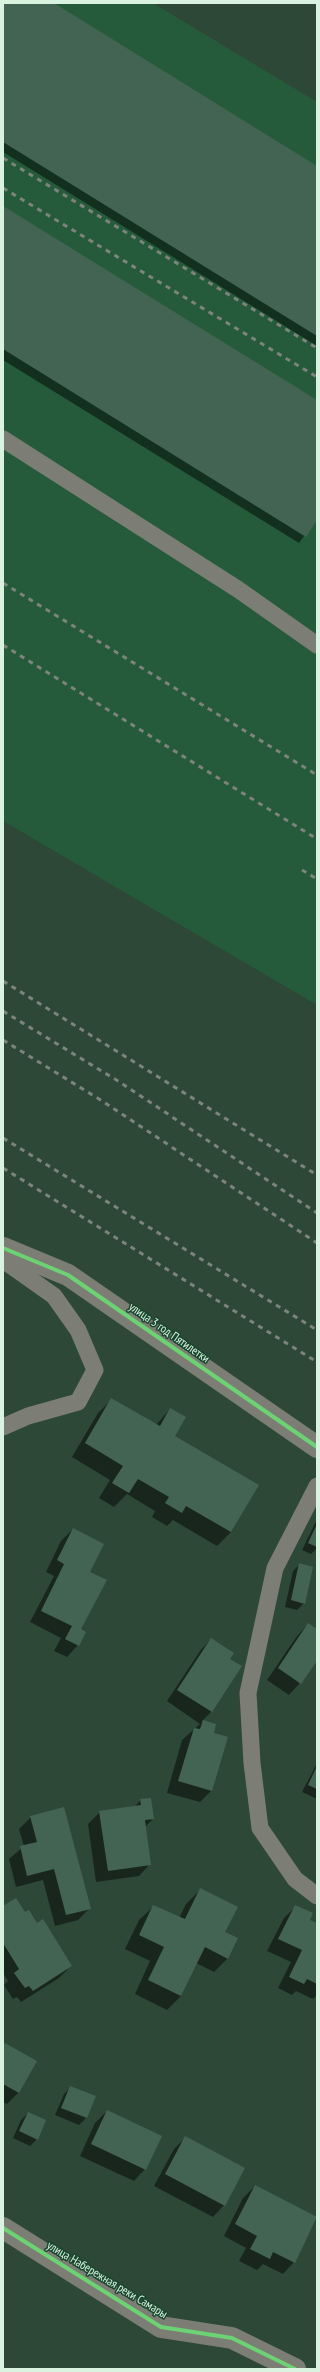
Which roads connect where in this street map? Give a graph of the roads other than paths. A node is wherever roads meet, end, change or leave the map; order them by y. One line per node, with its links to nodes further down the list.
1 (3, 439): 2 (lane)
2 (317, 645)
3 (3, 1248): 6 (street, улица 3 год Пятилетки)
4 (3, 1260): 5 (lane)
5 (3, 1427)
6 (317, 1448)
7 (317, 1486): 8 (lane)
8 (317, 1896)
9 (3, 2228): 10 (street, улица Набережная реки Самары)
10 (295, 2369)

